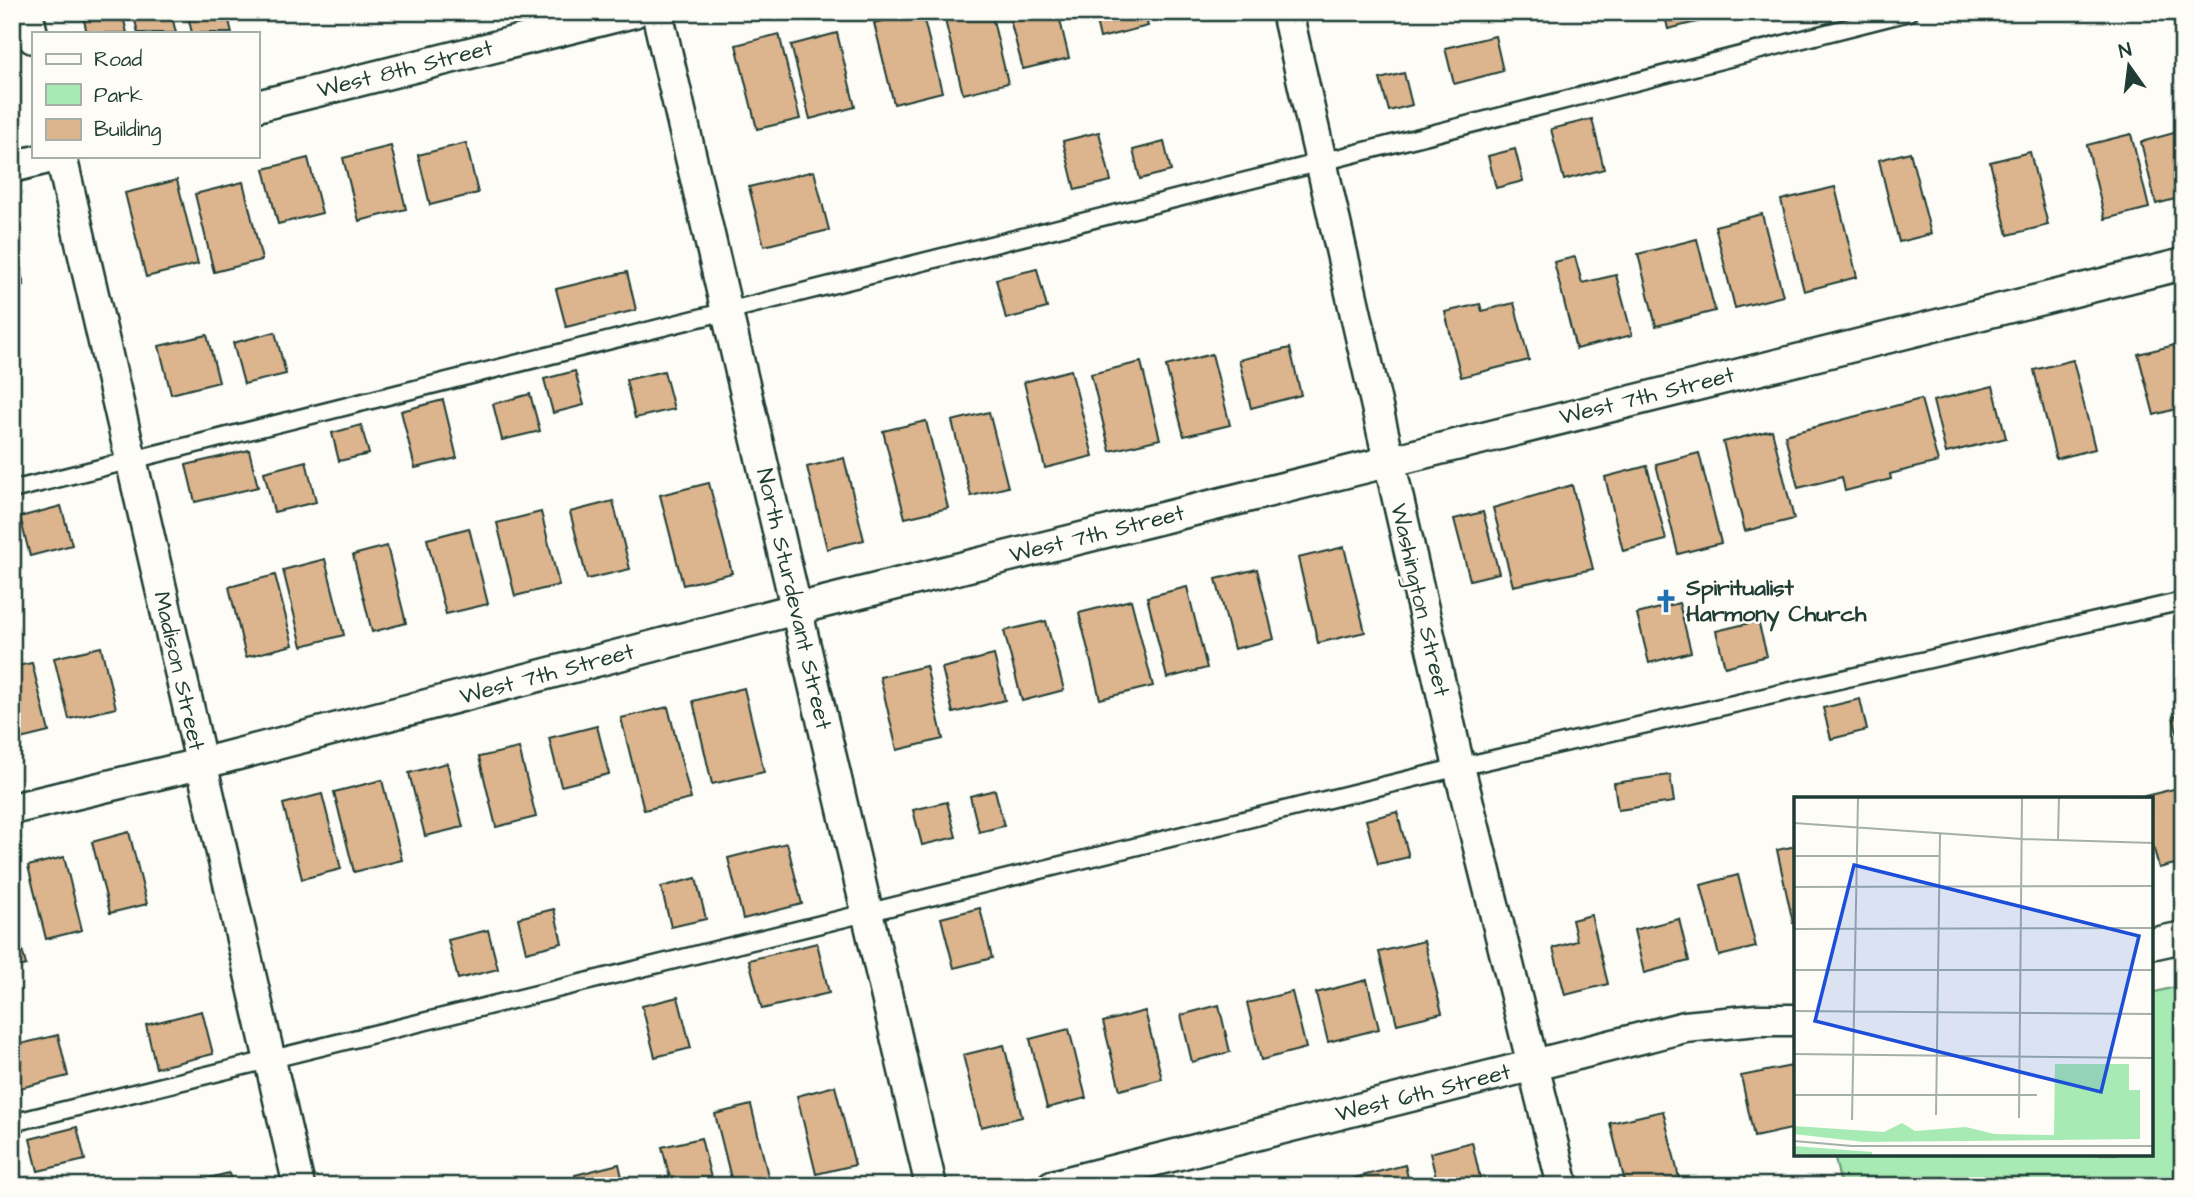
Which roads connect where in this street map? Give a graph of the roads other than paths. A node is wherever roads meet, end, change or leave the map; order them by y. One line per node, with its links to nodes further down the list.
1 (27, 12): 6 (street)
2 (634, 12): 7 (street, West 8th Street)
3 (657, 12): 13 (street, North Sturdevant Street)
4 (1287, 12): 10 (street, Washington Street)
5 (1909, 12): 10 (lane)
6 (32, 34)
7 (259, 106)
8 (50, 158): 11 (street)
9 (59, 158): 14 (street, Madison Street)
10 (1322, 162): 13 (lane); 15 (street, Washington Street)
11 (12, 167)
12 (2183, 264): 15 (street, West 7th Street)
13 (727, 312): 14 (lane); 18 (street, North Sturdevant Street)
14 (130, 460): 16 (lane); 19 (street, Madison Street)
15 (1387, 461): 18 (street, West 7th Street); 20 (street, Washington Street)
16 (12, 490)
17 (2183, 601): 20 (lane)
18 (796, 609): 19 (street, West 7th Street); 22 (street, North Sturdevant Street)
19 (200, 764): 21 (street, West 7th Street); 26 (street, Madison Street)
20 (1459, 767): 22 (lane); 27 (street, Washington Street)
21 (12, 809)
22 (867, 913): 26 (lane); 30 (street, North Sturdevant Street)
23 (2183, 937): 24 (street)
24 (2153, 944)
25 (1794, 1020): 27 (street, West 6th Street)
26 (269, 1058): 28 (lane); 29 (street, Madison Street)
27 (1534, 1066): 31 (street, West 6th Street); 32 (street, Washington Street)
28 (12, 1123)
29 (299, 1186)
30 (931, 1186)
31 (1052, 1186)
32 (1563, 1186)

